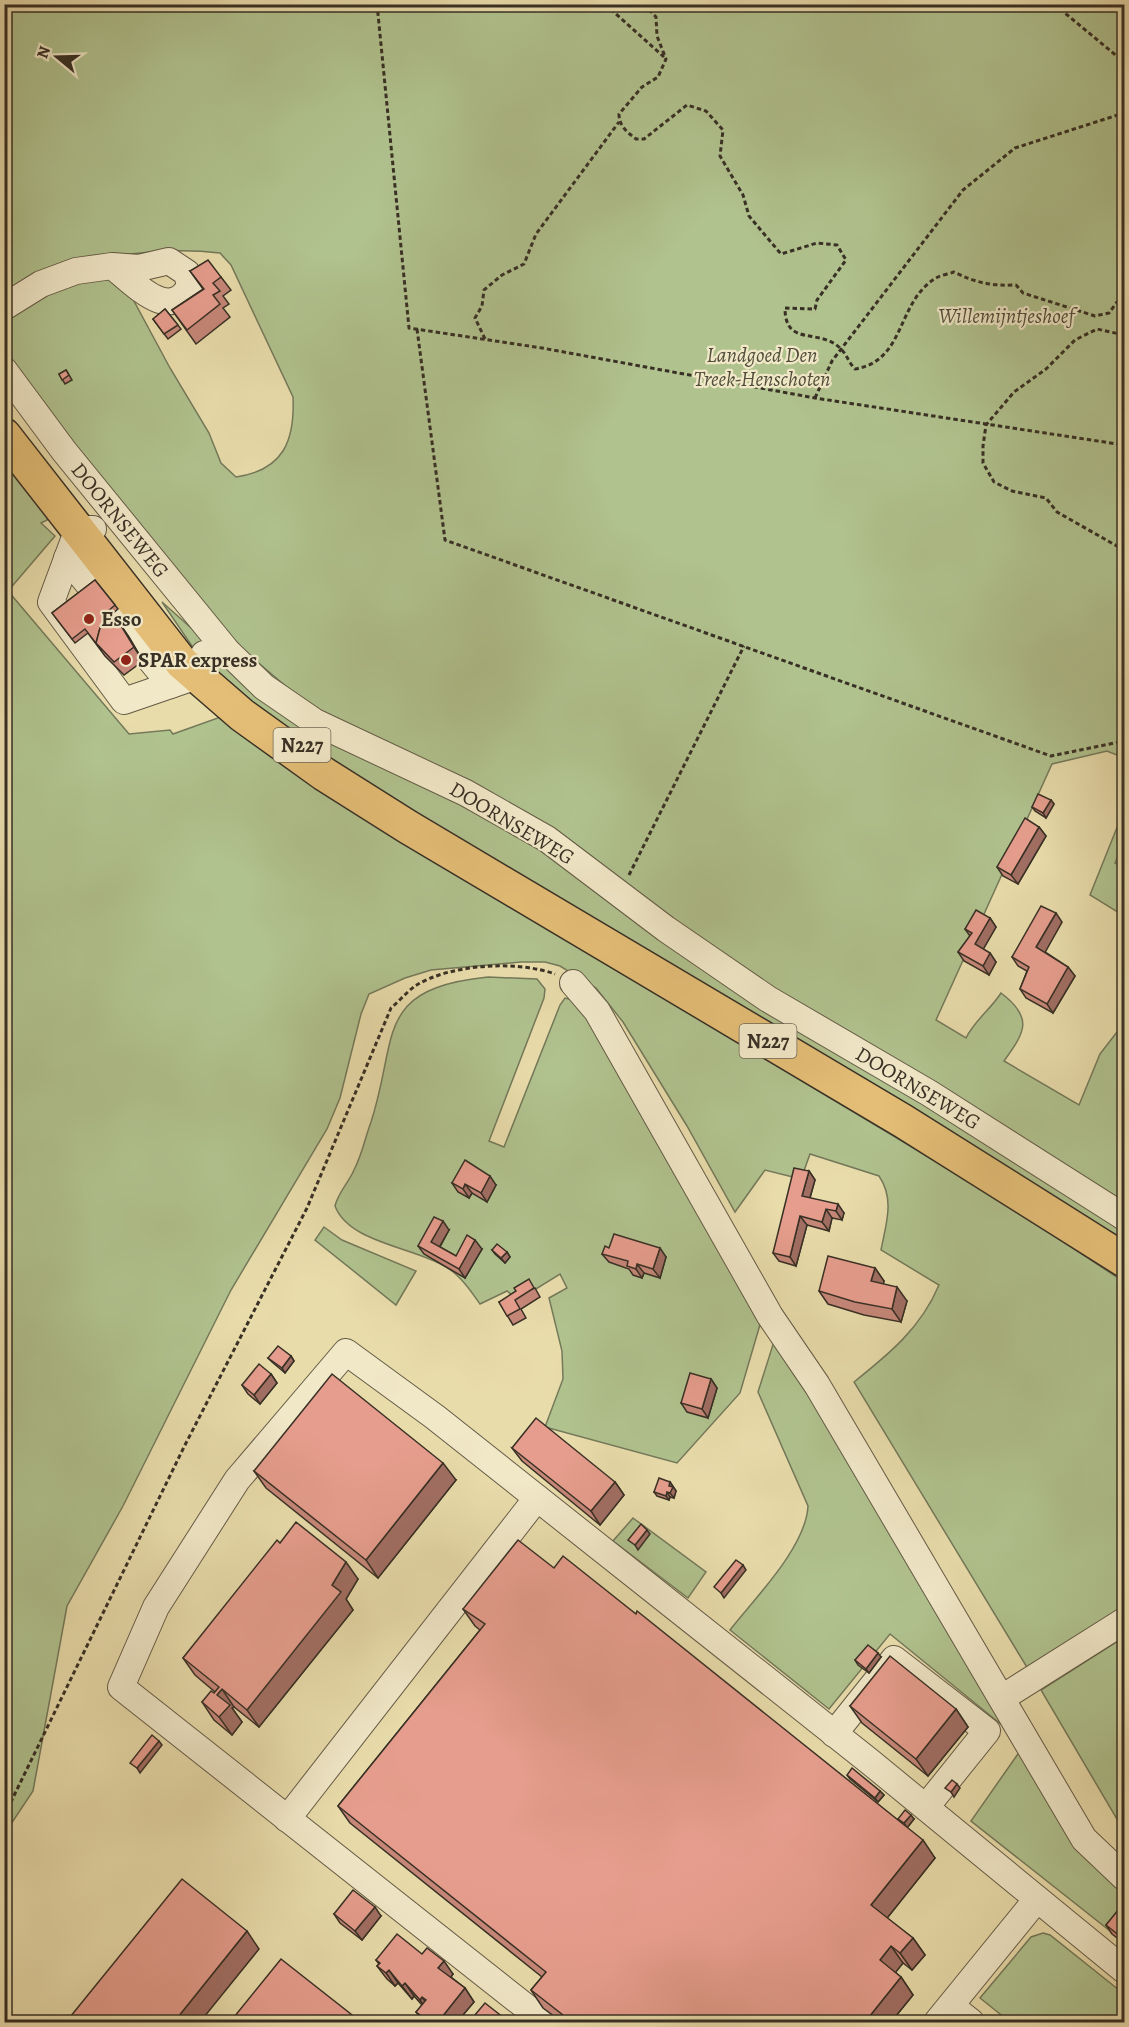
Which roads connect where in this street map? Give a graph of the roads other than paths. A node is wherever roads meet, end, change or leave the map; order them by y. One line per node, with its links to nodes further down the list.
1 (112, 266): 2 (street)
2 (4, 307)
3 (4, 370): 9 (street, DOORNSEWEG)
4 (4, 412): 6 (main road, DOORNSEWEG / N227)
5 (4, 435): 6 (main road, DOORNSEWEG / N227)
6 (80, 538): 7 (main road, DOORNSEWEG / N227); 7 (street)
7 (191, 672): 10 (main road, DOORNSEWEG / N227)
8 (573, 982): 13 (street)
9 (1125, 1217)
10 (1125, 1260)
11 (537, 1498): 14 (street); 16 (street); 16 (street)
12 (1125, 1621): 13 (street)
13 (1002, 1698): 17 (street)
14 (834, 1734): 15 (street); 15 (street)
15 (926, 1807): 18 (street)
16 (287, 1819): 21 (street)
17 (1125, 1876)
18 (1038, 1899): 19 (street); 20 (street)
19 (1125, 1970)
20 (944, 2014): 22 (street)
21 (545, 2022)
22 (971, 2022)

